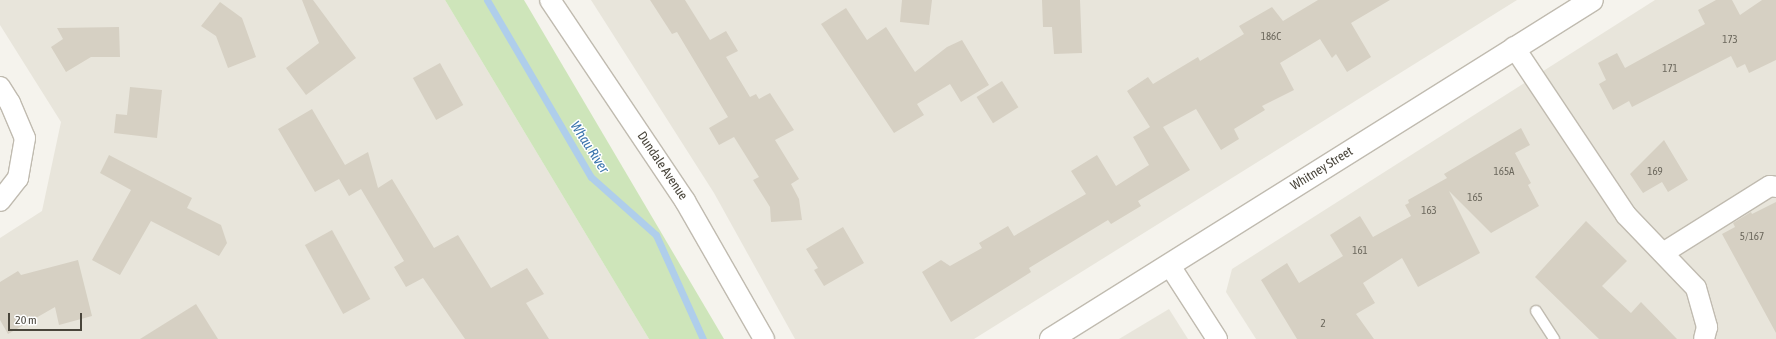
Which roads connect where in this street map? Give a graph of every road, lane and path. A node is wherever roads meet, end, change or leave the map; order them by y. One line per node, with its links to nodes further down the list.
1 (550, 0): 10 (street, Dundale Avenue)
2 (1592, 0): 3 (street, Whitney Street)
3 (1514, 47): 7 (street); 8 (street, Whitney Street)
4 (0, 87): 6 (street)
5 (1776, 186): 7 (street)
6 (0, 200)
7 (1663, 253): 14 (street)
8 (1170, 266): 11 (street, Whitney Street); 12 (street)
9 (1536, 311): 13 (lane)
10 (764, 339)
11 (1052, 339)
12 (1217, 339)
13 (1554, 339)
14 (1704, 339)

